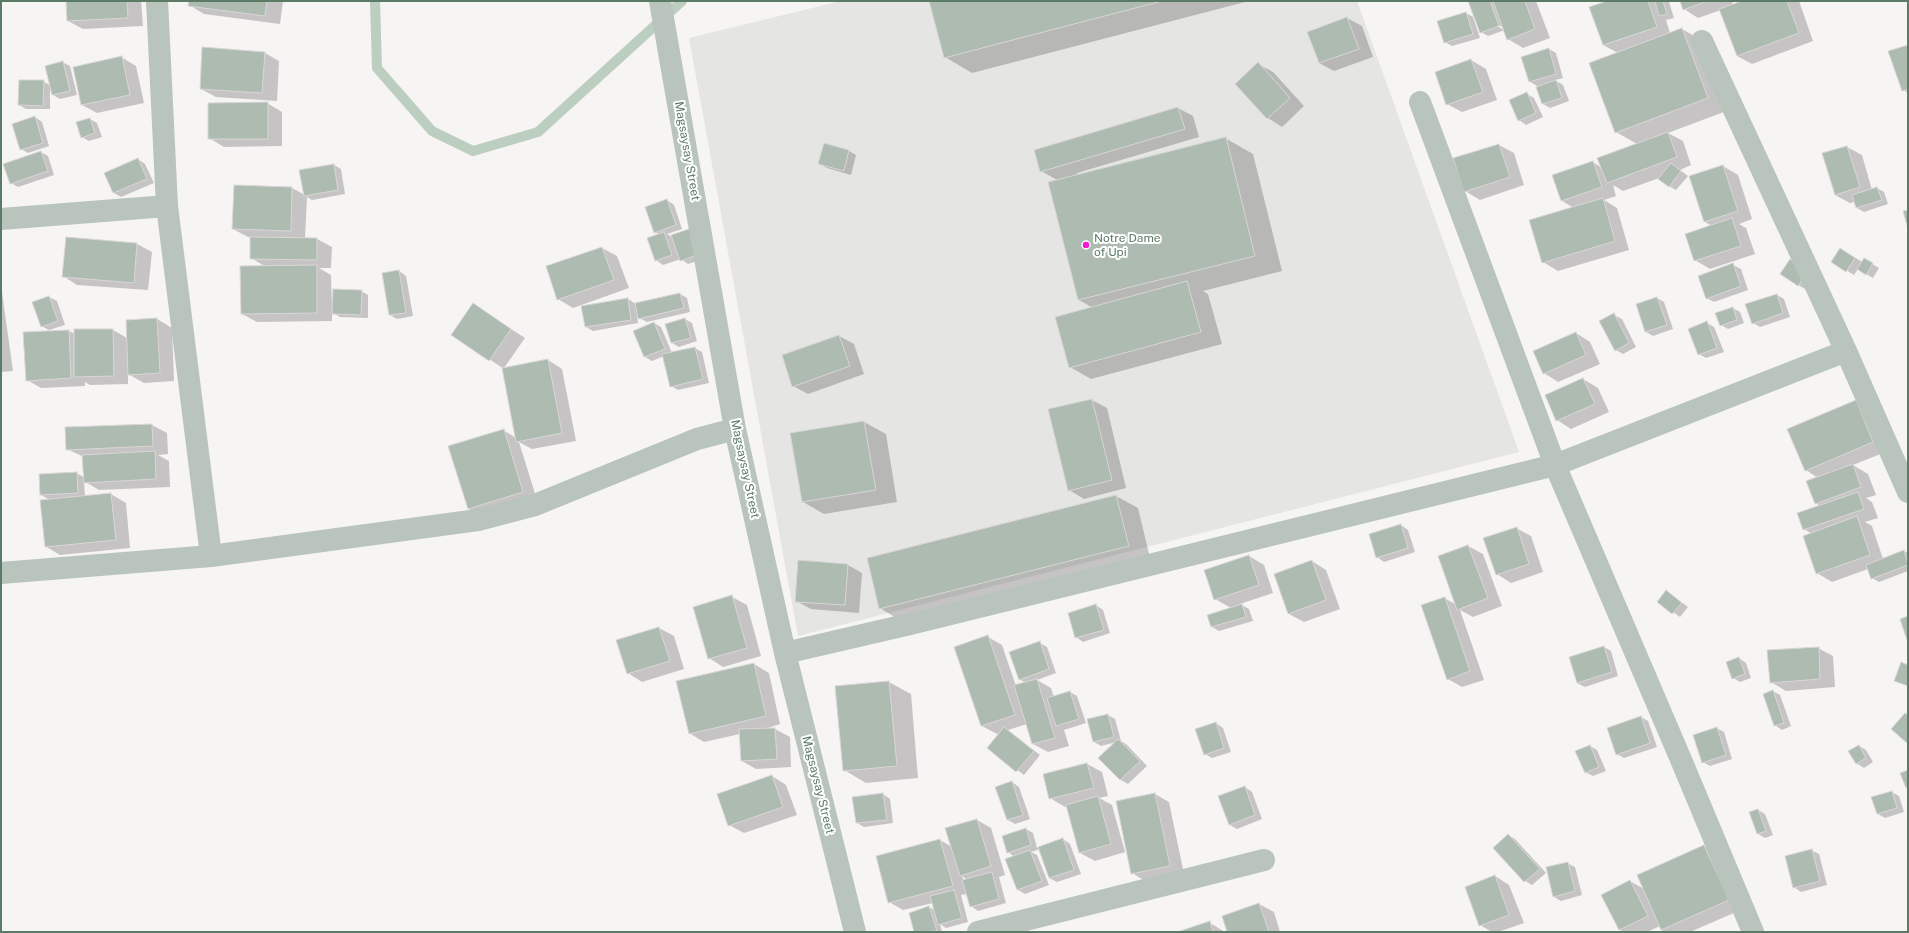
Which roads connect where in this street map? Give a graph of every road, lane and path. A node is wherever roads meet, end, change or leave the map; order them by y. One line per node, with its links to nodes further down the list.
1 (157, 1): 5 (street)
2 (660, 1): 8 (street, Magsaysay Street)
3 (1702, 41): 7 (street)
4 (1420, 102): 9 (street)
5 (167, 206): 6 (street); 11 (street)
6 (1, 219)
7 (1846, 351): 9 (street); 10 (street)
8 (735, 429): 11 (street); 13 (street, Magsaysay Street)
9 (1555, 465): 13 (street); 17 (street)
10 (1908, 492)
11 (211, 556): 12 (street)
12 (1, 573)
13 (785, 653): 15 (street, Magsaysay Street)
14 (1264, 860): 16 (street)
15 (855, 932)
16 (978, 932)
17 (1753, 932)

